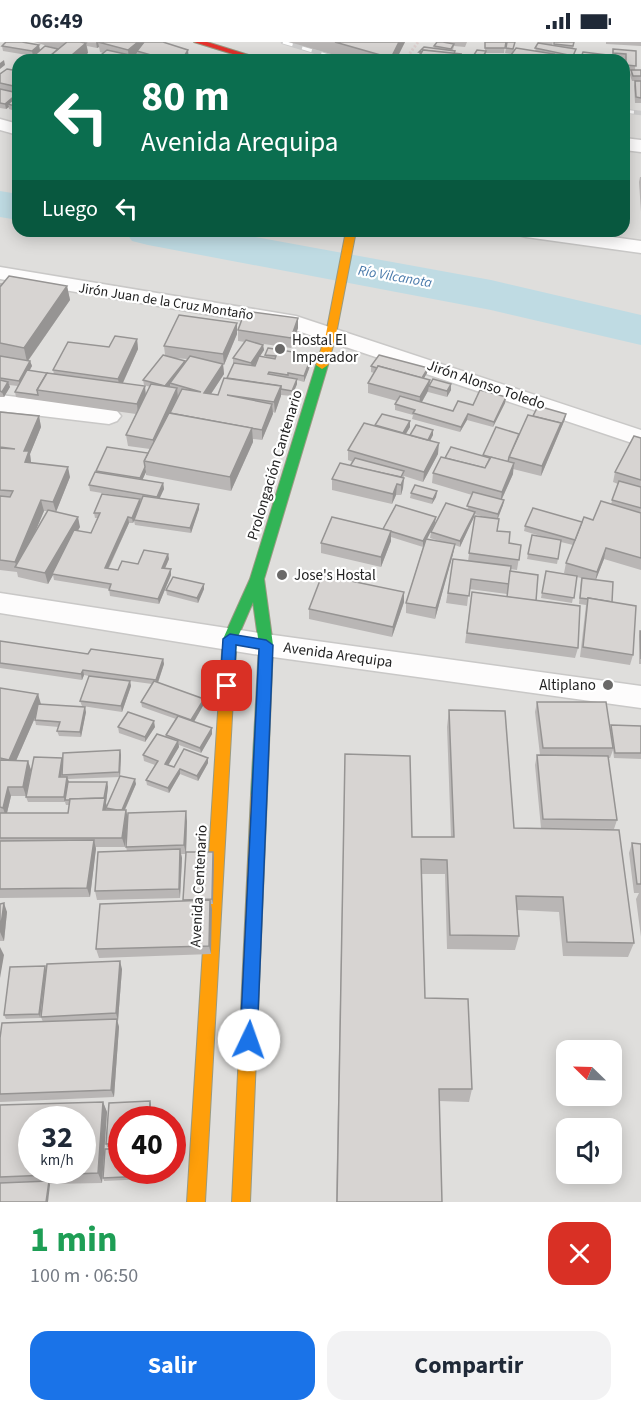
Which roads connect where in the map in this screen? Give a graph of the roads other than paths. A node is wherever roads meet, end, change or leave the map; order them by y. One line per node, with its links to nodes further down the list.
1 (198, 42): 2 (street)
2 (240, 54)
3 (350, 237): 7 (street, Prolongación Cantenario)
4 (572, 237): 5 (street)
5 (641, 246)
6 (0, 273): 7 (street, Jirón Juan de la Cruz Montaño)
7 (331, 334): 10 (street, Jirón Alonso Toledo); 11 (street, Prolongación Cantenario)
8 (0, 403): 9 (street)
9 (109, 416)
10 (641, 438)
11 (257, 579): 13 (street, Avenida Centenario); 14 (street)
12 (0, 603): 13 (street, Avenida Arequipa)
13 (230, 639): 14 (street, Avenida Arequipa); 16 (street, Avenida Centenario)
14 (266, 645): 15 (street, Avenida Arequipa); 17 (street)
15 (641, 697)
16 (196, 1202)
17 (241, 1202)

